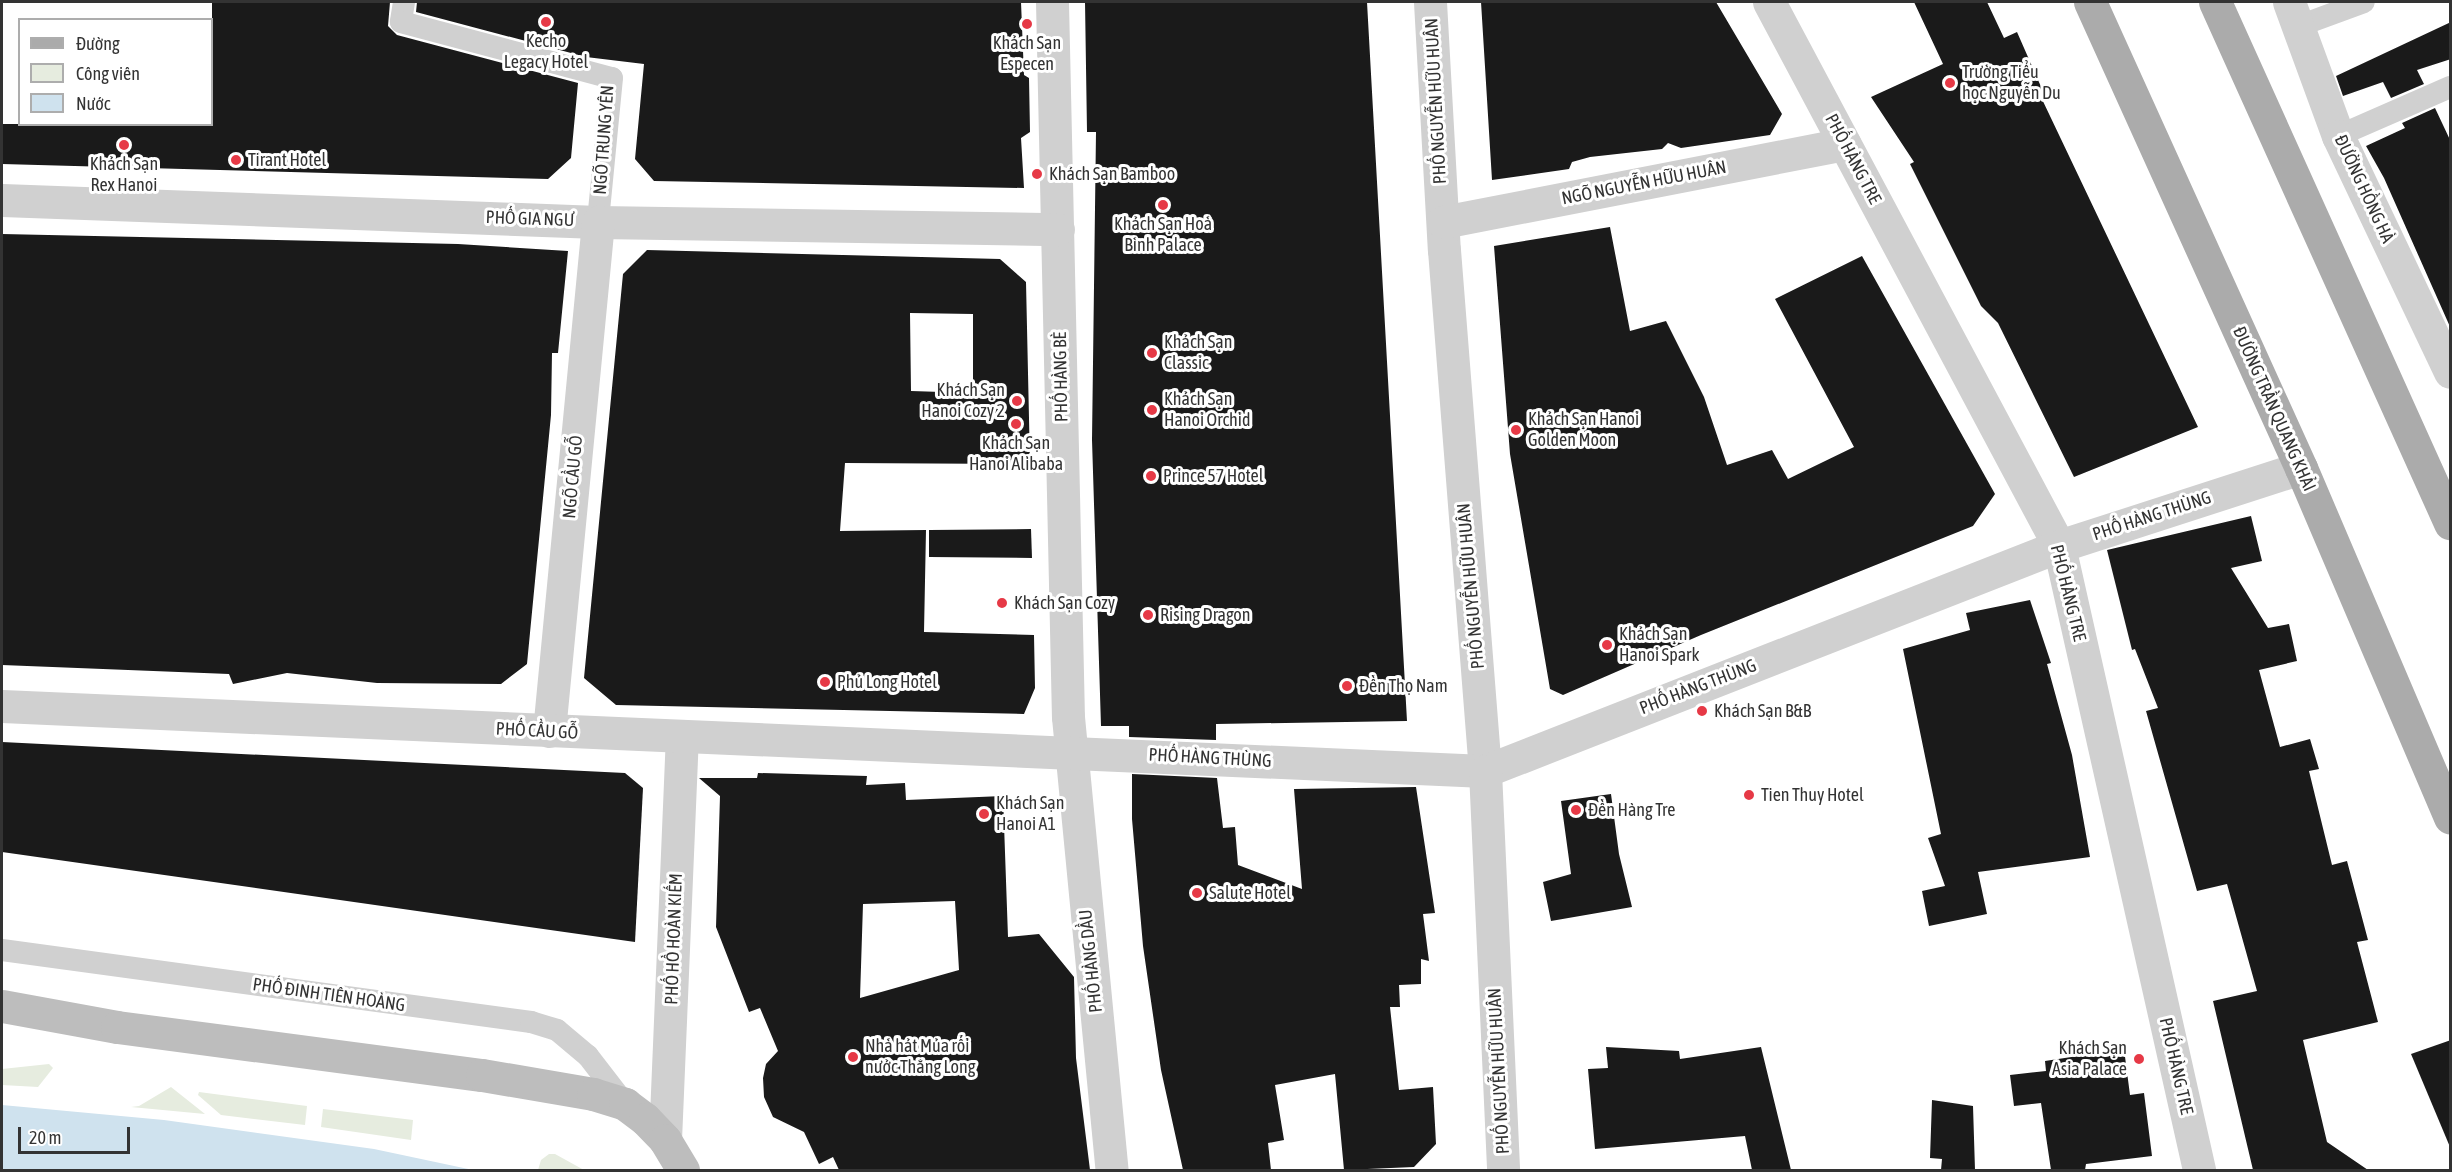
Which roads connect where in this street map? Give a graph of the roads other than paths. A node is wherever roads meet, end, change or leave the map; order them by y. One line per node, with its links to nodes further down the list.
1 (404, 2): 13 (lane, NGÕ TRUNG YÊN)
2 (1052, 2): 15 (street, PHỐ HÀNG BÈ)
3 (1430, 2): 14 (street, PHỐ NGUYỄN HỮU HUÂN)
4 (1769, 2): 11 (street, PHỐ HÀNG TRE)
5 (2090, 2): 17 (main road, ĐƯỜNG TRẦN QUANG KHẢI)
6 (2215, 2): 18 (main road)
7 (2364, 2): 8 (lane)
8 (2294, 14): 10 (street, ĐƯỜNG HỒNG HÀ)
9 (2451, 87): 10 (lane)
10 (2338, 136): 16 (street, ĐƯỜNG HỒNG HÀ)
11 (1845, 144): 14 (street, NGÕ NGUYỄN HỮU HUÂN); 19 (street, PHỐ HÀNG TRE)
12 (2, 200): 13 (street, PHỐ GIA NGƯ)
13 (598, 222): 15 (street, PHỐ GIA NGƯ); 21 (street, NGÕ CẦU GỖ)
14 (1443, 222): 24 (street, PHỐ NGUYỄN HỮU HUÂN)
15 (1058, 229): 23 (street, PHỐ HÀNG BÈ)
16 (2451, 372)
17 (2301, 468): 19 (street, PHỐ HÀNG THÙNG); 25 (main road, ĐƯỜNG TRẦN QUANG KHẢI)
18 (2451, 523)
19 (2059, 546): 24 (street, PHỐ HÀNG THÙNG); 33 (street, PHỐ HÀNG TRE)
20 (2, 706): 21 (street, PHỐ CẦU GỖ)
21 (549, 731): 22 (street, PHỐ CẦU GỖ)
22 (682, 738): 23 (street, PHỐ CẦU GỖ); 29 (street, PHỐ HỒ HOÀN KIẾM)
23 (1072, 752): 24 (street, PHỐ HÀNG THÙNG); 31 (street, PHỐ HÀNG DẦU)
24 (1485, 771): 32 (street, PHỐ NGUYỄN HỮU HUÂN)
25 (2451, 818)
26 (2, 950): 28 (lane, PHỐ ĐINH TIÊN HOÀNG)
27 (2, 1006): 28 (main road, PHỐ ĐINH TIÊN HOÀNG)
28 (625, 1104): 29 (main road, PHỐ ĐINH TIÊN HOÀNG)
29 (665, 1140): 30 (main road, PHỐ ĐINH TIÊN HOÀNG)
30 (683, 1170)
31 (1112, 1170)
32 (1503, 1170)
33 (2199, 1170)

